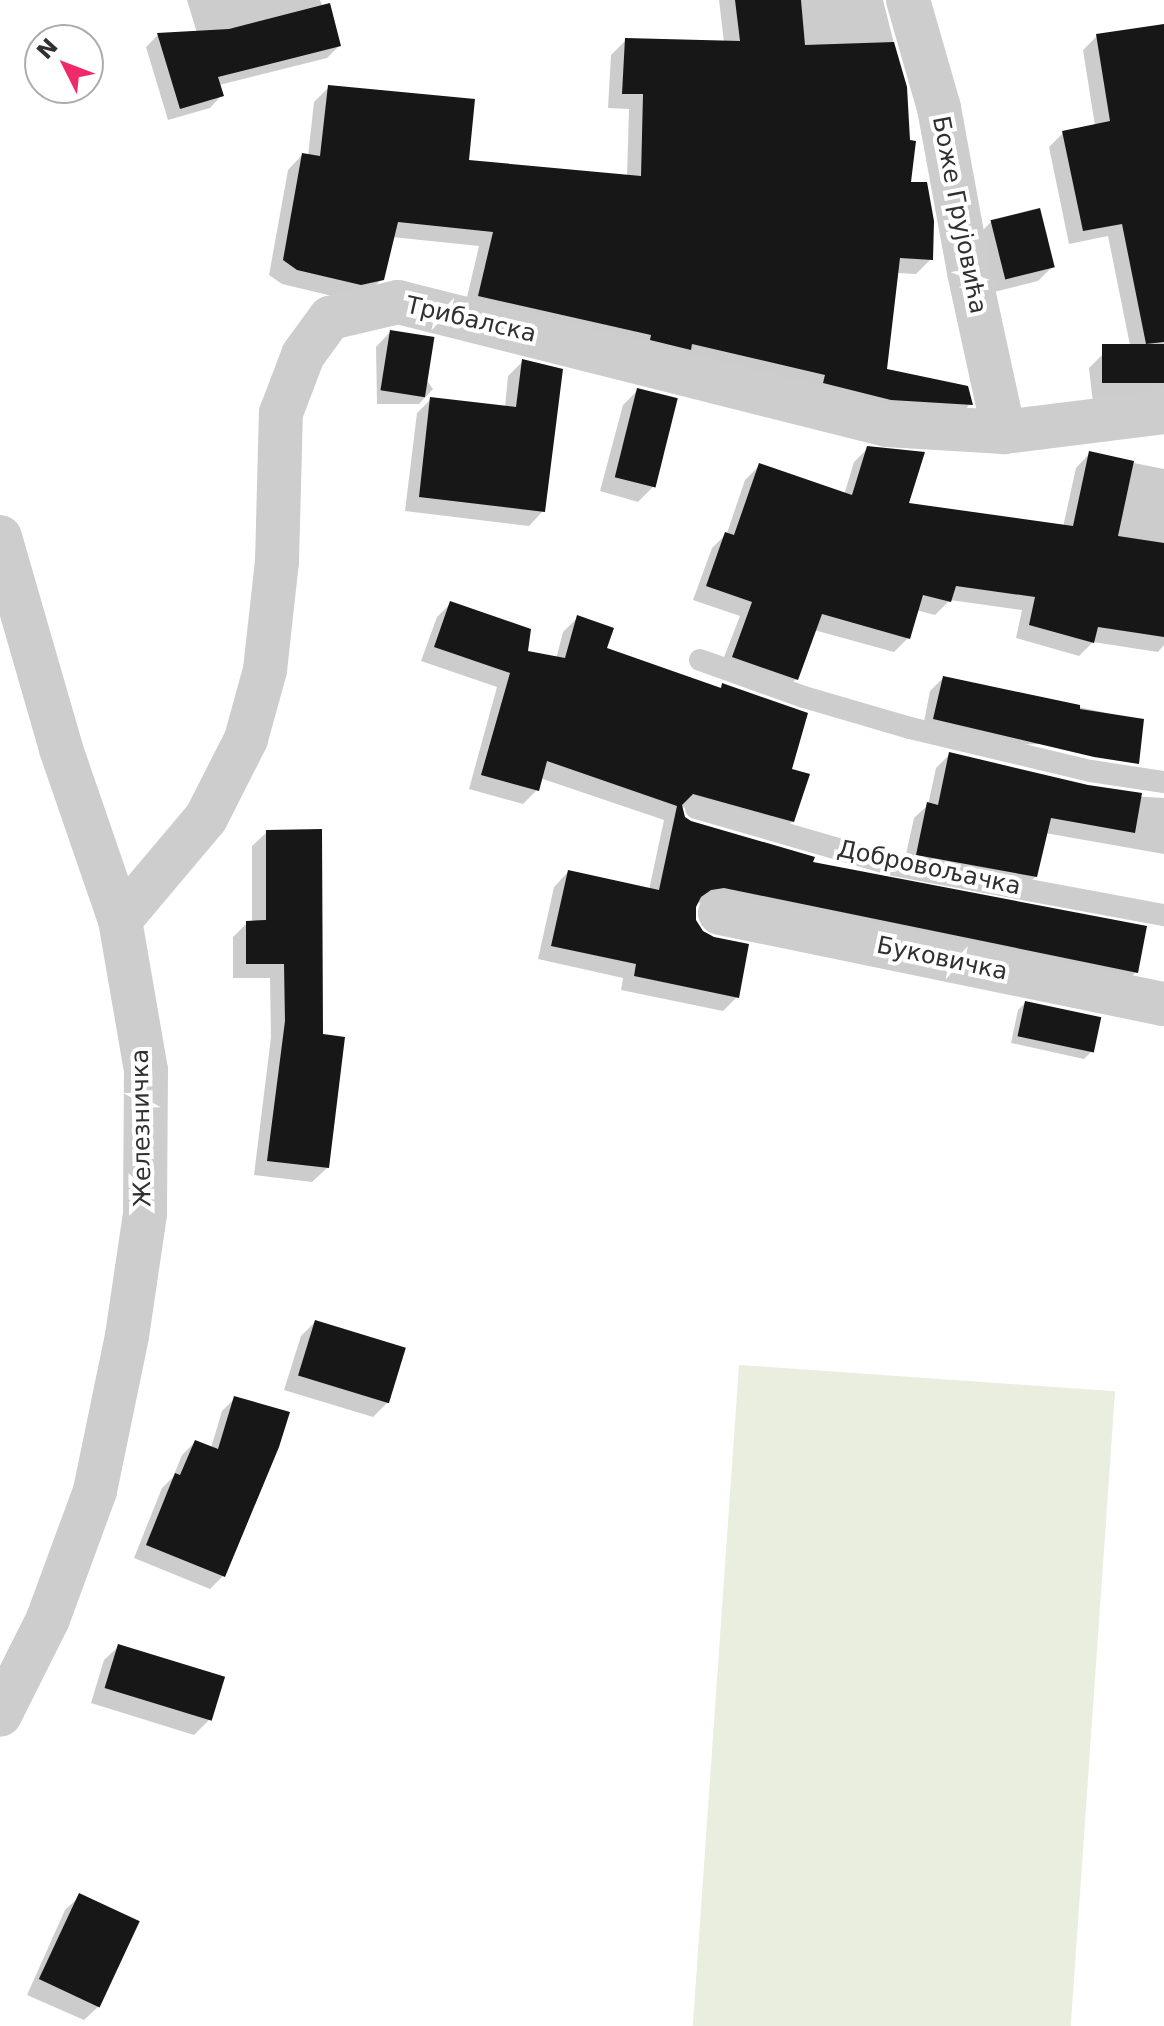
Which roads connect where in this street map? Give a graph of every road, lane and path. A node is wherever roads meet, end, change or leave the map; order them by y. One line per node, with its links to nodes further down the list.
1 (908, 0): 3 (street, Боже Грујовића)
2 (1164, 412): 3 (street, Трибалска)
3 (1004, 432): 10 (street, Трибалска)
4 (0, 537): 10 (street, Железничка)
5 (700, 660): 6 (lane)
6 (1164, 782)
7 (696, 808): 9 (lane, Добровољачка)
8 (720, 913): 11 (street, Буковичка)
9 (1164, 915)
10 (120, 920): 12 (street, Железничка)
11 (1164, 1004)
12 (0, 1715)

